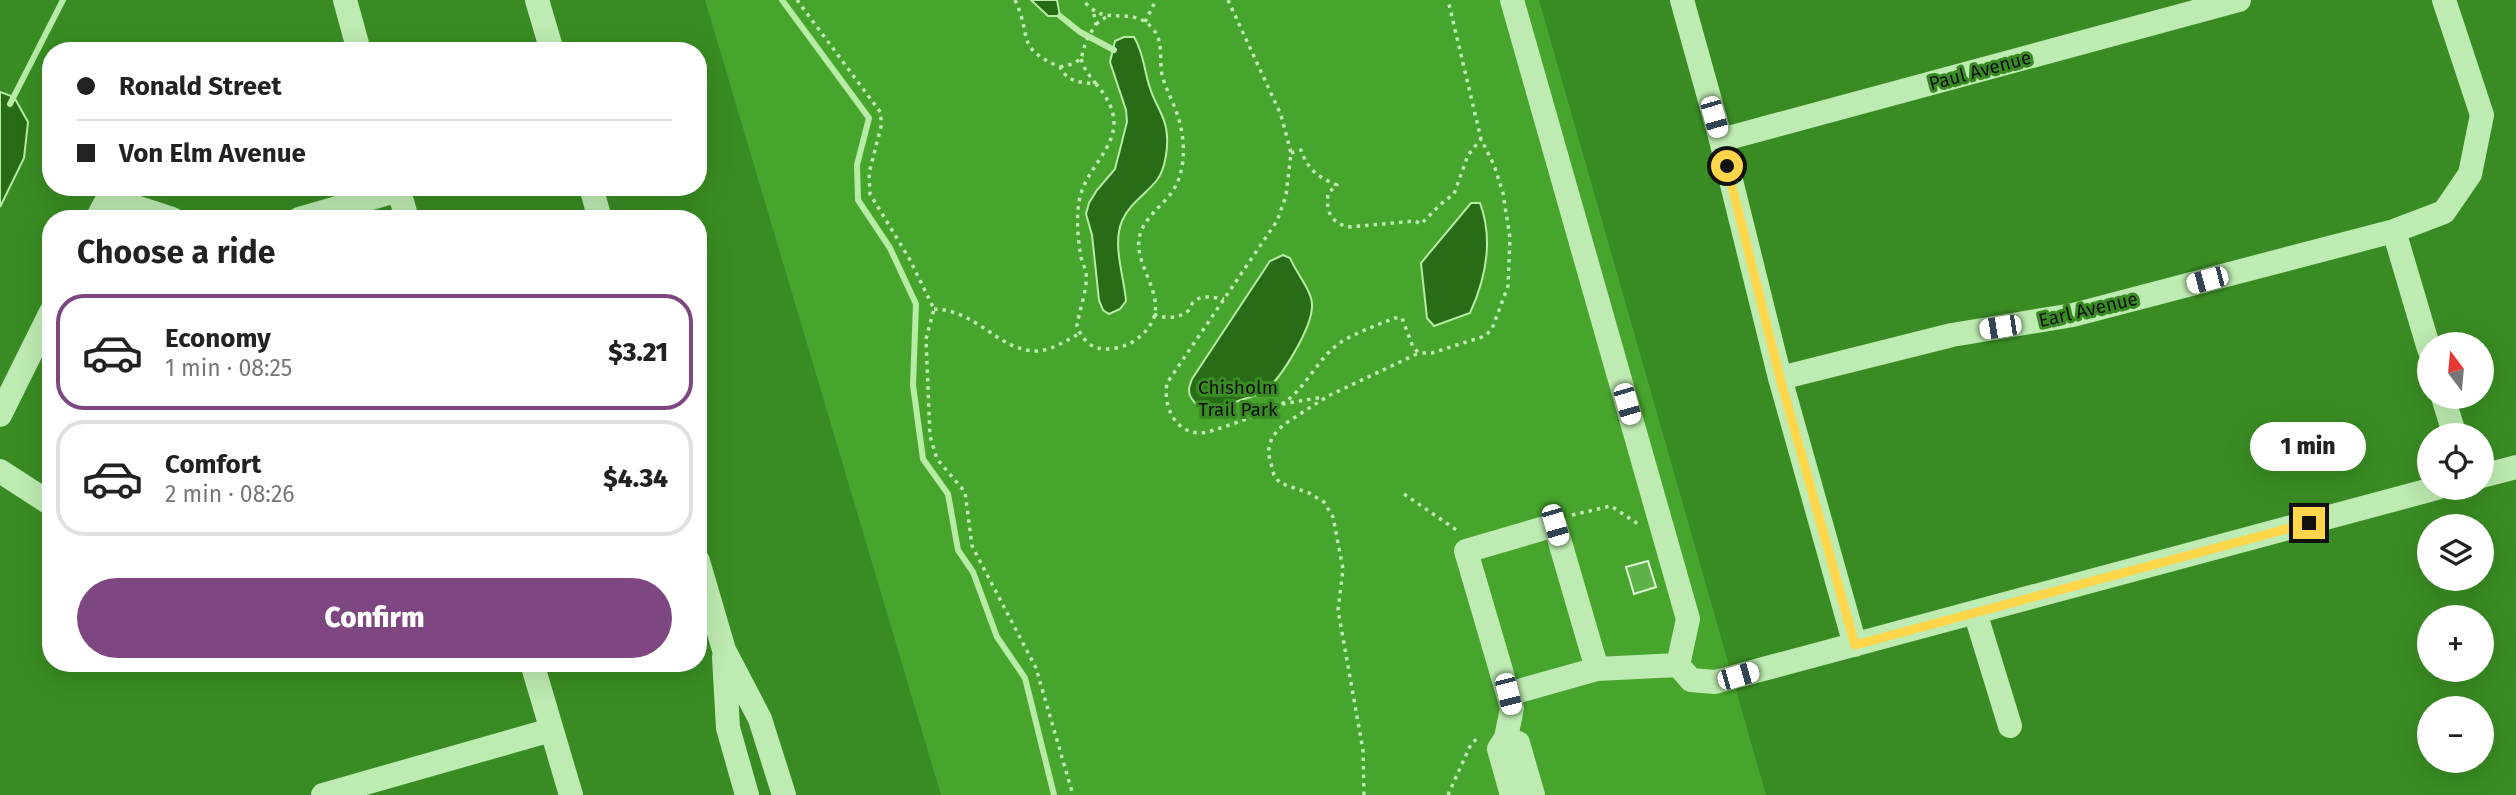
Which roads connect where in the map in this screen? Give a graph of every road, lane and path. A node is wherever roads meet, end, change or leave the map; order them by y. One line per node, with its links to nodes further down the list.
1 (345, 0): 17 (street)
2 (537, 0): 18 (street)
3 (797, 0): 31 (path)
4 (1015, 0): 20 (path)
5 (1082, 0): 13 (path)
6 (1156, 0): 15 (path)
7 (1228, 0): 24 (path)
8 (1448, 0): 22 (path)
9 (1512, 0): 54 (street)
10 (1682, 0): 23 (street)
11 (2239, 0): 23 (street, Paul Avenue)
12 (2444, 0): 29 (street, Earl Avenue)
13 (1093, 9): 14 (path); 16 (path)
14 (1111, 14): 15 (path); 16 (path)
15 (1145, 22): 32 (path)
16 (1096, 24): 19 (path)
17 (357, 42)
18 (549, 42)
19 (1081, 59): 20 (path); 21 (path)
20 (1060, 67): 21 (path)
21 (1096, 84): 35 (path)
22 (1481, 139): 24 (path); 36 (path)
23 (1721, 140): 37 (street)
24 (1291, 153): 30 (path)
25 (375, 196): 28 (street)
26 (102, 210): 27 (street)
27 (145, 210)
28 (329, 210)
29 (2394, 231): 34 (street); 37 (street, Earl Avenue)
30 (1224, 299): 32 (path); 39 (path)
31 (934, 309): 35 (path); 65 (path)
32 (1154, 314): 35 (path)
33 (42, 330): 40 (street)
34 (2424, 332)
35 (1079, 334)
36 (1419, 353): 38 (path); 39 (path)
37 (1780, 378): 52 (street)
38 (1328, 396): 39 (path); 66 (path)
39 (1280, 405)
40 (0, 415)
41 (2516, 467): 43 (street)
42 (0, 471): 46 (street)
43 (2494, 473)
44 (2417, 493): 51 (street)
45 (1404, 494): 49 (path)
46 (42, 499)
47 (1555, 525): 48 (path); 49 (street); 55 (street)
48 (1642, 531)
49 (1468, 550): 57 (street)
50 (707, 592): 53 (street)
51 (1975, 612): 52 (street); 58 (street)
52 (1855, 645): 54 (street)
53 (724, 650): 63 (street); 64 (street)
54 (1678, 664): 55 (street)
55 (1597, 669): 57 (street)
56 (535, 672): 59 (street)
57 (1508, 694): 60 (street)
58 (2010, 726)
59 (551, 730): 61 (street); 62 (street)
60 (1508, 731): 67 (path); 68 (street); 69 (street)
61 (323, 795)
62 (570, 795)
63 (747, 795)
64 (784, 795)
65 (1073, 795)
66 (1364, 795)
67 (1448, 795)
68 (1512, 795)
69 (1533, 795)

